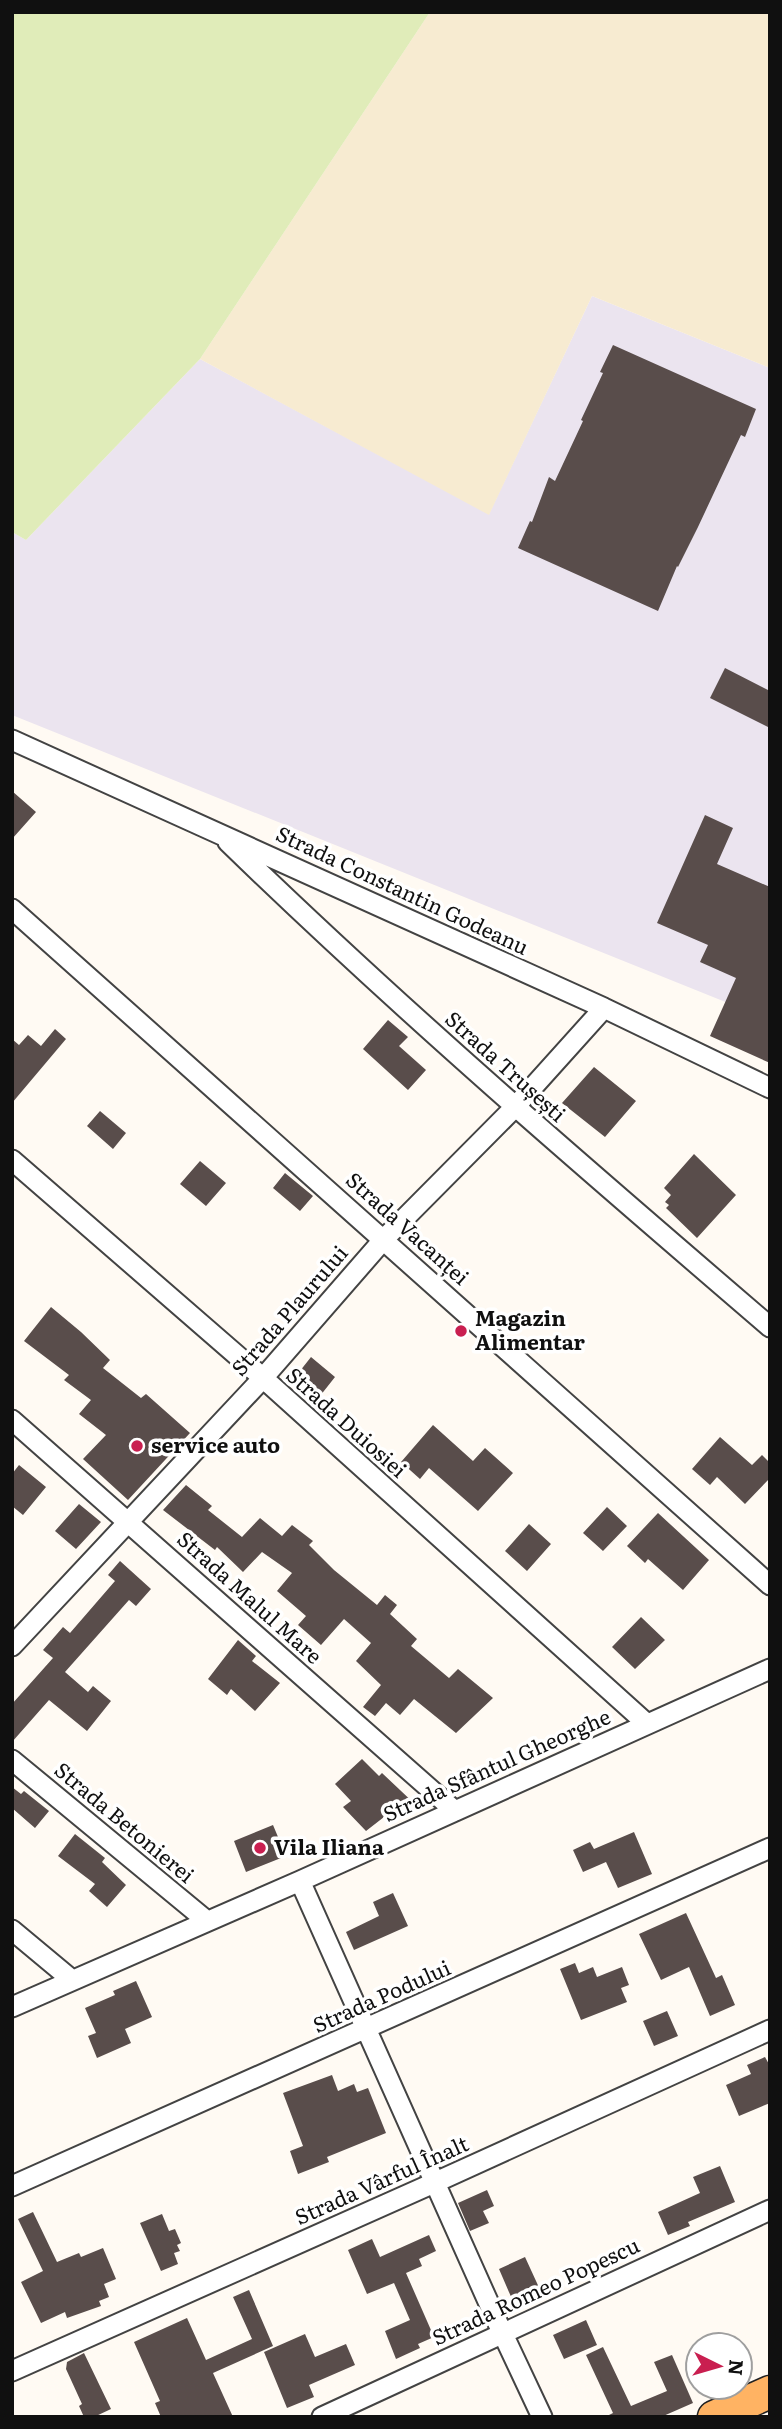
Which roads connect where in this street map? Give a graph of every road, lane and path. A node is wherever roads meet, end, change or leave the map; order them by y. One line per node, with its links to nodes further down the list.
1 (12, 740): 2 (street, Strada Constantin Godeanu)
2 (218, 832): 4 (street, Strada Constantin Godeanu); 6 (street, Strada Trușești)
3 (12, 909): 8 (street, Strada Vacanței)
4 (604, 1008): 5 (street, Strada Constantin Godeanu); 6 (street, Strada Plaurului)
5 (770, 1088)
6 (515, 1107): 8 (street, Strada Plaurului); 9 (street, Strada Trușești)
7 (12, 1160): 10 (street, Strada Duiosiei)
8 (384, 1240): 10 (street, Strada Plaurului); 13 (street, Strada Vacanței)
9 (770, 1327)
10 (263, 1378): 12 (street, Strada Plaurului); 16 (street, Strada Duiosiei)
11 (12, 1420): 12 (street, Strada Malul Mare)
12 (129, 1522): 14 (street, Strada Plaurului); 18 (street, Strada Malul Mare)
13 (770, 1585)
14 (12, 1646)
15 (770, 1669): 16 (street, Strada Sfântul Gheorghe)
16 (646, 1723): 18 (street, Strada Sfântul Gheorghe)
17 (12, 1760): 21 (street, Strada Betonierei)
18 (454, 1811): 20 (street, Strada Sfântul Gheorghe)
19 (770, 1848): 25 (street, Strada Podului)
20 (300, 1881): 21 (street, Strada Sfântul Gheorghe); 25 (street)
21 (207, 1921): 23 (street, Strada Sfântul Gheorghe)
22 (12, 1930): 23 (street)
23 (72, 1980): 24 (street, Strada Sfântul Gheorghe)
24 (12, 2007)
25 (367, 2029): 27 (street); 28 (street, Strada Podului)
26 (770, 2030): 27 (street, Strada Vârful Înalt)
27 (436, 2182): 30 (street); 31 (street, Strada Vârful Înalt)
28 (12, 2186)
29 (770, 2210): 30 (street, Strada Romeo Popescu)
30 (502, 2333): 33 (street, Strada Romeo Popescu); 34 (street)
31 (12, 2371)
32 (770, 2392): 35 (main road)
33 (322, 2417)
34 (542, 2417)
35 (714, 2417)

